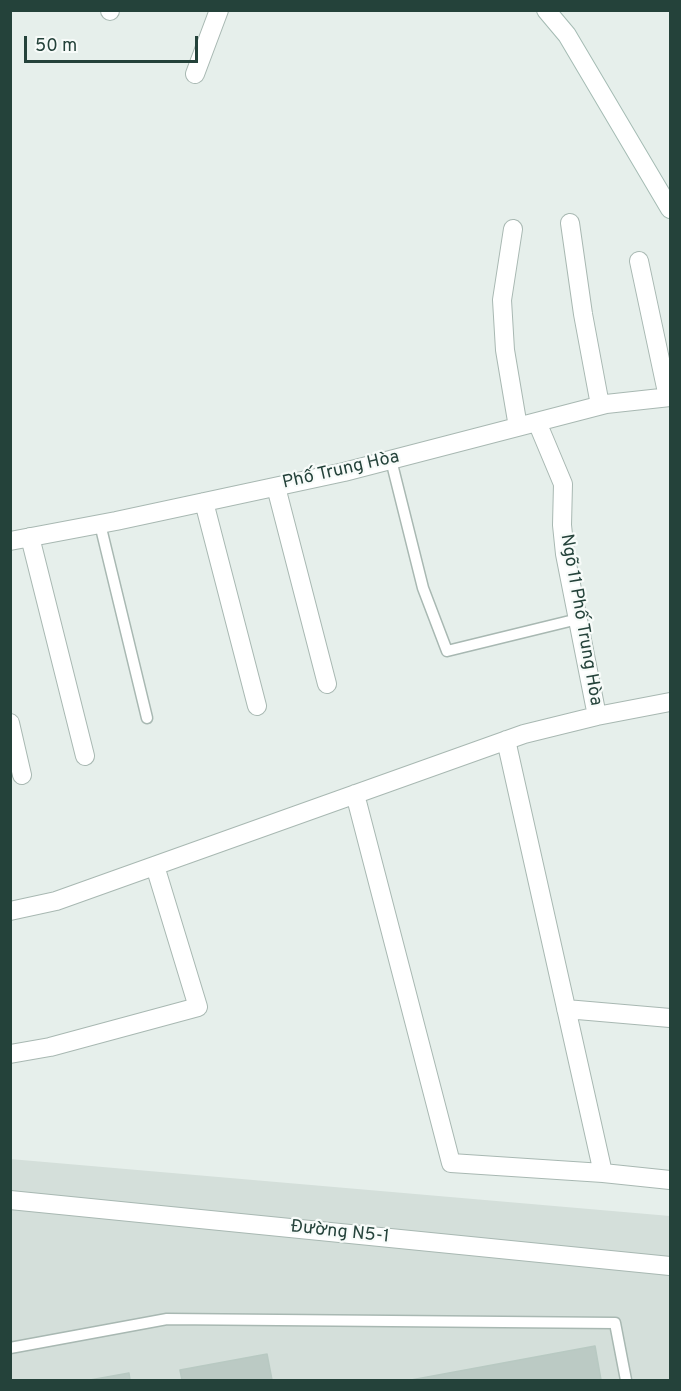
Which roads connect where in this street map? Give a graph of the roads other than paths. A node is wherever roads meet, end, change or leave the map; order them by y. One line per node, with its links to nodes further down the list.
1 (219, 10): 3 (street)
2 (546, 10): 4 (street)
3 (195, 74)
4 (670, 209)
5 (570, 223): 9 (street)
6 (513, 229): 11 (street)
7 (639, 261): 8 (street)
8 (669, 397): 9 (street, Phố Trung Hòa)
9 (600, 405): 10 (street, Phố Trung Hòa)
10 (537, 422): 11 (street, Phố Trung Hòa); 18 (street, Ngõ 11 Phố Trung Hòa)
11 (518, 427): 12 (street, Phố Trung Hòa)
12 (391, 460): 13 (street, Phố Trung Hòa); 18 (lane)
13 (276, 487): 14 (street, Phố Trung Hòa); 19 (street)
14 (204, 502): 15 (street, Phố Trung Hòa); 21 (street)
15 (100, 524): 16 (street, Phố Trung Hòa); 23 (lane)
16 (30, 537): 17 (street, Phố Trung Hòa); 26 (street)
17 (10, 540)
18 (578, 619): 22 (street, Ngõ 11 Phố Trung Hòa)
19 (327, 684)
20 (670, 702): 22 (street)
21 (257, 706)
22 (597, 716): 25 (street)
23 (147, 718)
24 (10, 723): 27 (street)
25 (506, 740): 28 (street); 31 (street)
26 (85, 756)
27 (22, 775)
28 (355, 794): 29 (street); 34 (street)
29 (155, 866): 30 (street); 33 (street)
30 (10, 911)
31 (566, 1009): 32 (street); 34 (street)
32 (670, 1018)
33 (10, 1054)
34 (603, 1173): 35 (street)
35 (670, 1180)
36 (10, 1200): 37 (street, Đường N5-1)
37 (670, 1266)
38 (10, 1348): 39 (lane)
39 (626, 1380)

